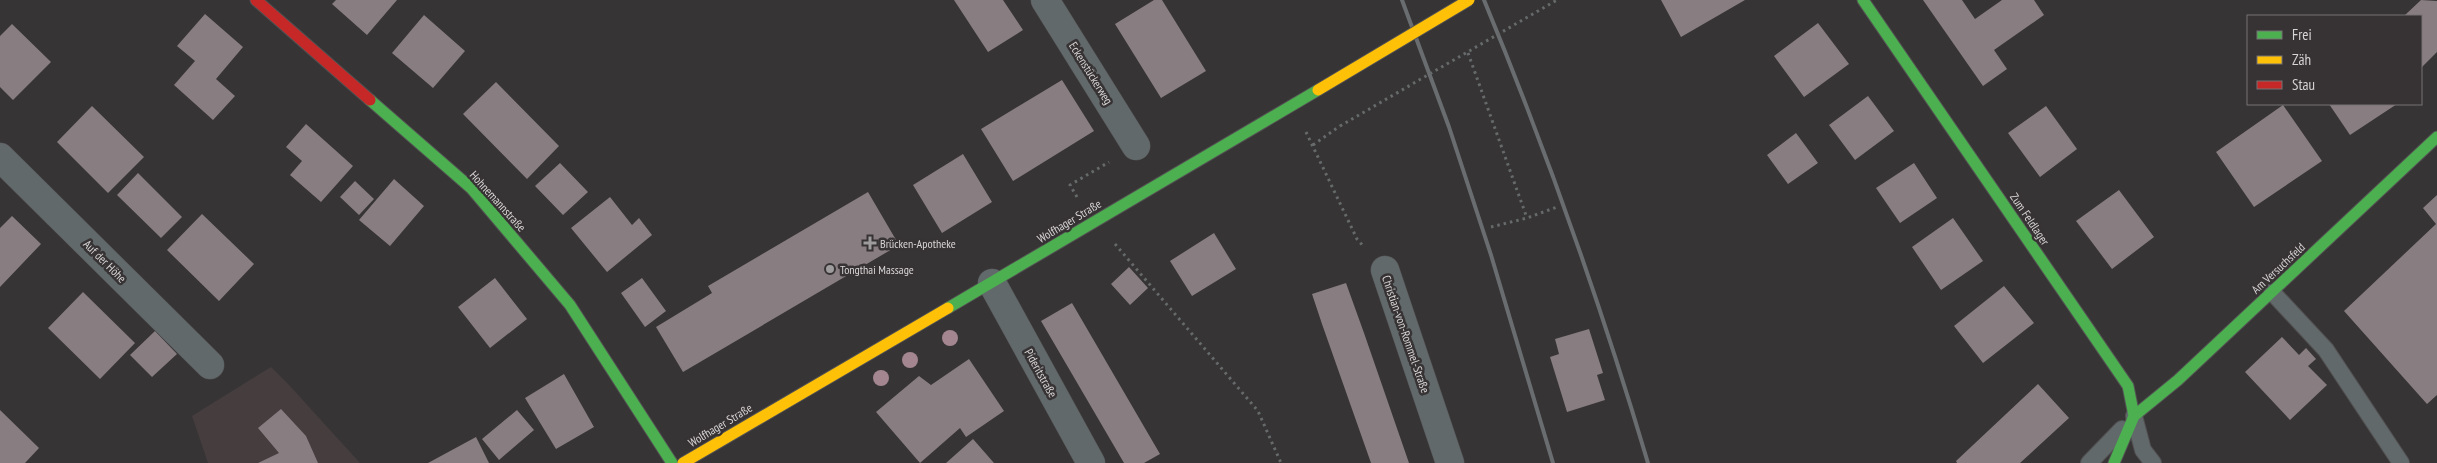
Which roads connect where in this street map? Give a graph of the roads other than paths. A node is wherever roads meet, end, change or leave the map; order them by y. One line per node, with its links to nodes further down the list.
1 (256, 0): 13 (street, Hohnemannstraße)
2 (1045, 0): 6 (street, Eckenstückerweg)
3 (1468, 0): 9 (street, Wolfhager Straße, bridge)
4 (1863, 0): 12 (street, Zum Feldlager)
5 (2437, 137): 10 (street, Am Versuchsfeld)
6 (1136, 146)
7 (0, 157): 11 (street, Auf der Höhe)
8 (1384, 270): 16 (street, Christian-von-Rommel-Straße)
9 (992, 283): 14 (street, Wolfhager Straße); 15 (street, Pideritstraße)
10 (2272, 292): 12 (street, Am Versuchsfeld); 20 (lane)
11 (210, 365)
12 (2134, 416): 17 (lane); 18 (street); 19 (lane)
13 (672, 463)
14 (682, 463)
15 (1091, 463)
16 (1450, 463)
17 (2089, 463)
18 (2114, 463)
19 (2153, 463)
20 (2401, 463)

